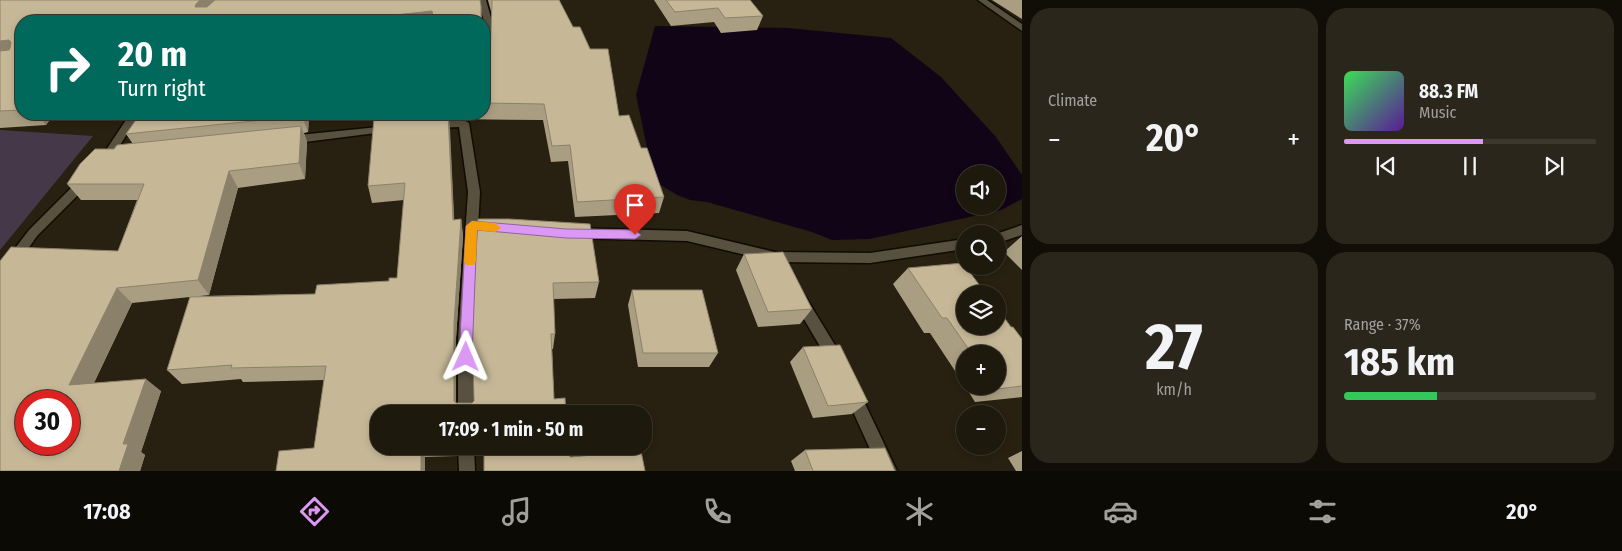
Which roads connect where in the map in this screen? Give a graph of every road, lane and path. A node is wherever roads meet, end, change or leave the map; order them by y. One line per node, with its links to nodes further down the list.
1 (482, 0): 3 (street)
2 (982, 0): 4 (street)
3 (486, 15)
4 (1022, 28)
5 (130, 120): 12 (street)
6 (454, 120): 8 (street)
7 (466, 120): 21 (street)
8 (424, 125)
9 (404, 127): 10 (street)
10 (278, 141)
11 (125, 157): 12 (street)
12 (99, 166): 19 (street)
13 (1022, 230): 15 (street)
14 (557, 232): 17 (street)
15 (1006, 235)
16 (956, 245): 17 (street)
17 (775, 257): 18 (street)
18 (784, 272)
19 (0, 278)
20 (793, 287): 24 (street)
21 (466, 405)
22 (466, 455): 23 (street)
23 (467, 471)
24 (889, 471)

